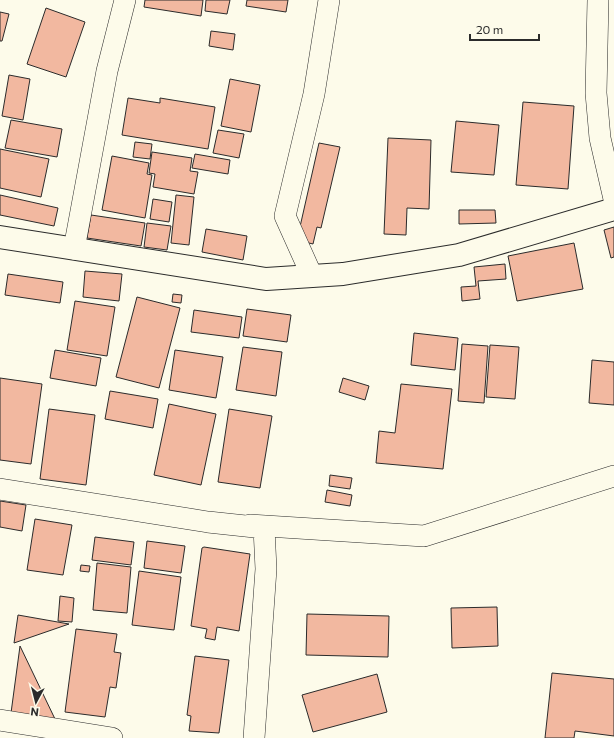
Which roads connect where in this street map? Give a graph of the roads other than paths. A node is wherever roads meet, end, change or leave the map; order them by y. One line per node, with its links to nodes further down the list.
1 (125, 0): 7 (street)
2 (329, 0): 8 (street)
3 (598, 0): 4 (street)
4 (614, 199)
5 (614, 209): 8 (street)
6 (0, 237): 7 (street)
7 (74, 249): 8 (street)
8 (312, 276)
9 (614, 476): 11 (street)
10 (0, 489): 11 (street)
11 (228, 524): 14 (street)
12 (0, 720): 13 (street)
13 (112, 738)
14 (254, 738)

